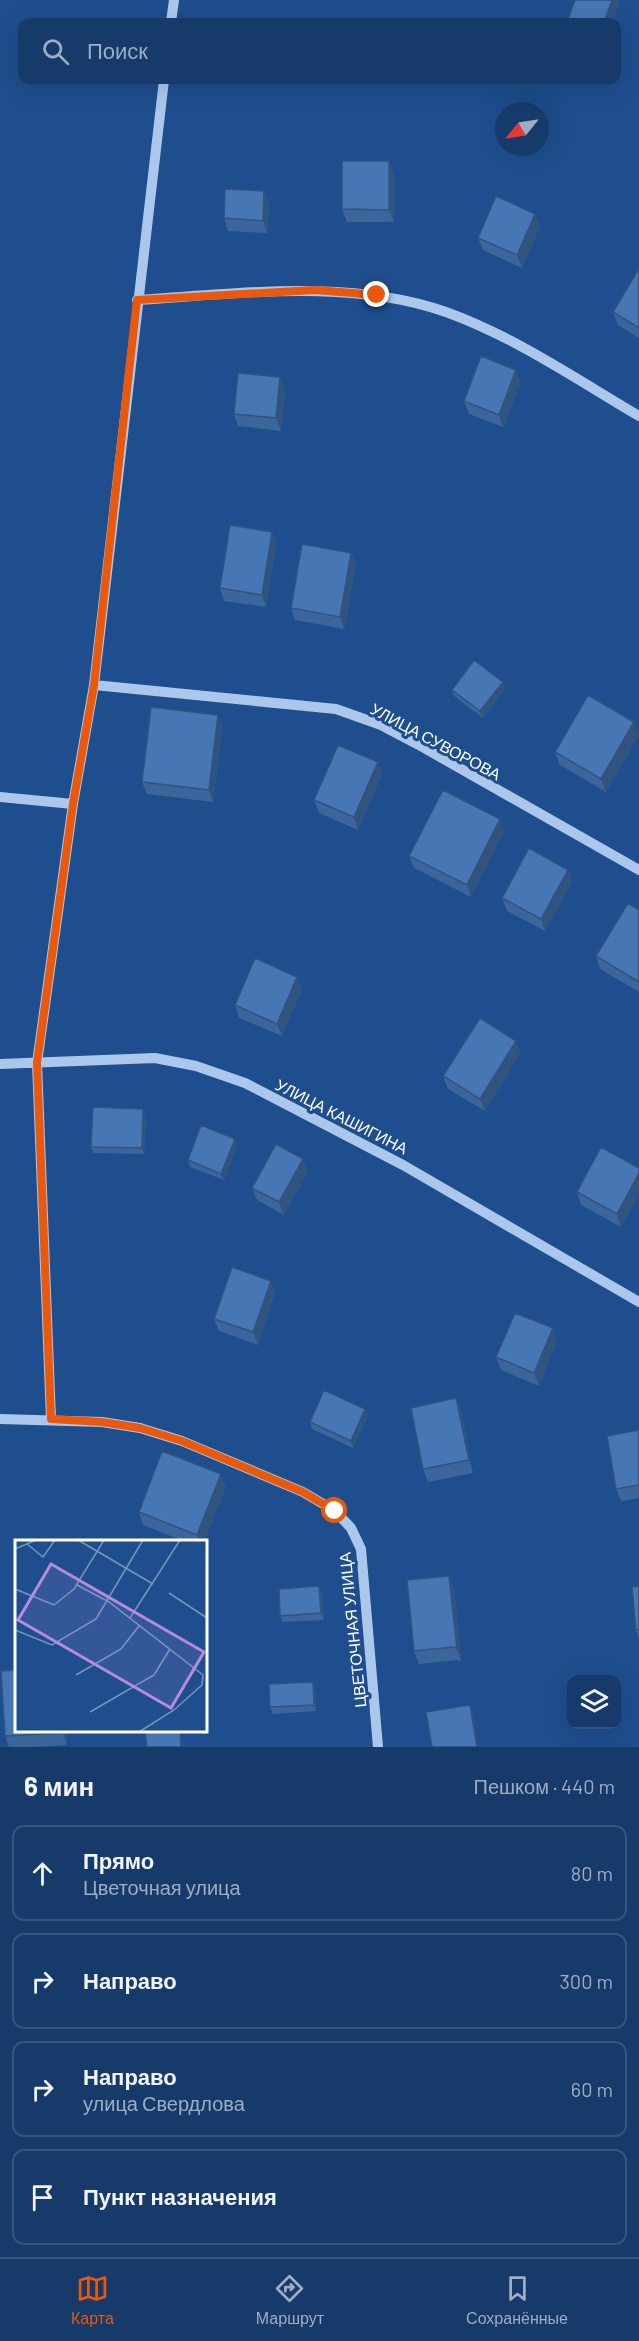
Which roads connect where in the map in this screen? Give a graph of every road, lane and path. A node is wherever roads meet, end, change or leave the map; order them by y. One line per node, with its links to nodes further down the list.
1 (174, 0): 2 (street)
2 (172, 18)
3 (164, 84): 4 (street)
4 (137, 300): 5 (street); 6 (street)
5 (639, 416)
6 (94, 685): 8 (street); 9 (street, УЛИЦА СУВОРОВА)
7 (0, 797): 8 (street)
8 (73, 804): 10 (street)
9 (639, 870)
10 (37, 1063): 11 (street, УЛИЦА КАШИГИНА); 12 (street, УЛИЦА КАШИГИНА); 14 (street)
11 (0, 1064)
12 (639, 1302)
13 (0, 1419): 14 (street, ЦВЕТОЧНАЯ УЛИЦА)
14 (51, 1419): 15 (street, ЦВЕТОЧНАЯ УЛИЦА)
15 (378, 1747)

